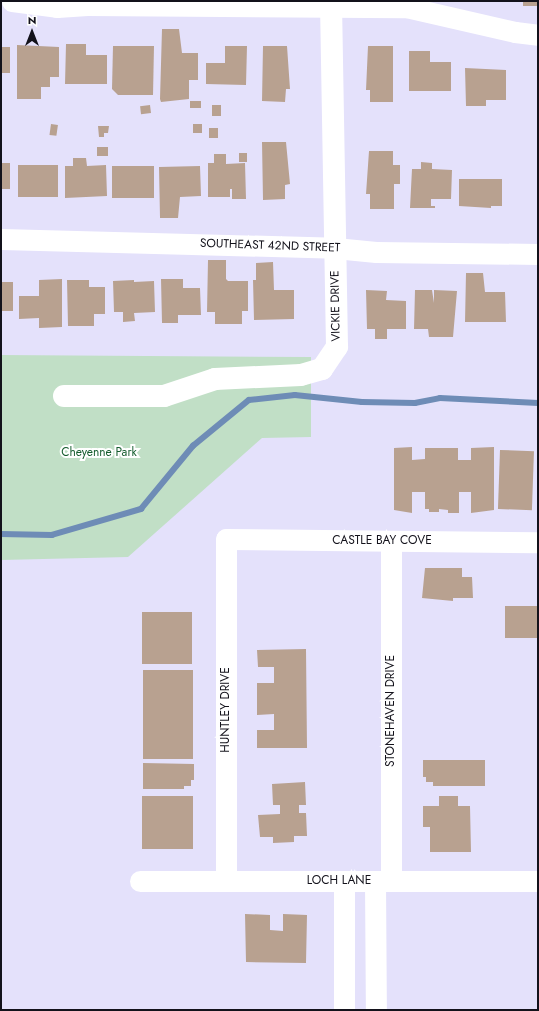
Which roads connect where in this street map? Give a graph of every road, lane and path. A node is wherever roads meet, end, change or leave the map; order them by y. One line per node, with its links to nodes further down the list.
1 (12, 1): 2 (street)
2 (87, 3): 3 (street)
3 (331, 4): 4 (street); 6 (street, VICKIE DRIVE)
4 (538, 35)
5 (1, 239): 6 (street, SOUTHEAST 42ND STREET)
6 (335, 248): 7 (street, SOUTHEAST 42ND STREET); 8 (street, VICKIE DRIVE)
7 (538, 254)
8 (64, 396)
9 (226, 539): 10 (street, CASTLE BAY COVE); 13 (street, HUNTLEY DRIVE)
10 (391, 541): 11 (street, CASTLE BAY COVE); 15 (street, STONEHAVEN DRIVE)
11 (538, 542)
12 (140, 881): 13 (street, LOCH LANE)
13 (226, 881): 14 (street, LOCH LANE)
14 (344, 881): 15 (street, LOCH LANE); 18 (street)
15 (383, 881): 16 (street, LOCH LANE); 17 (street, STONEHAVEN DRIVE)
16 (538, 881)
17 (376, 932): 18 (street); 20 (street, STONEHAVEN DRIVE)
18 (344, 933): 19 (street)
19 (344, 1010)
20 (376, 1010)

